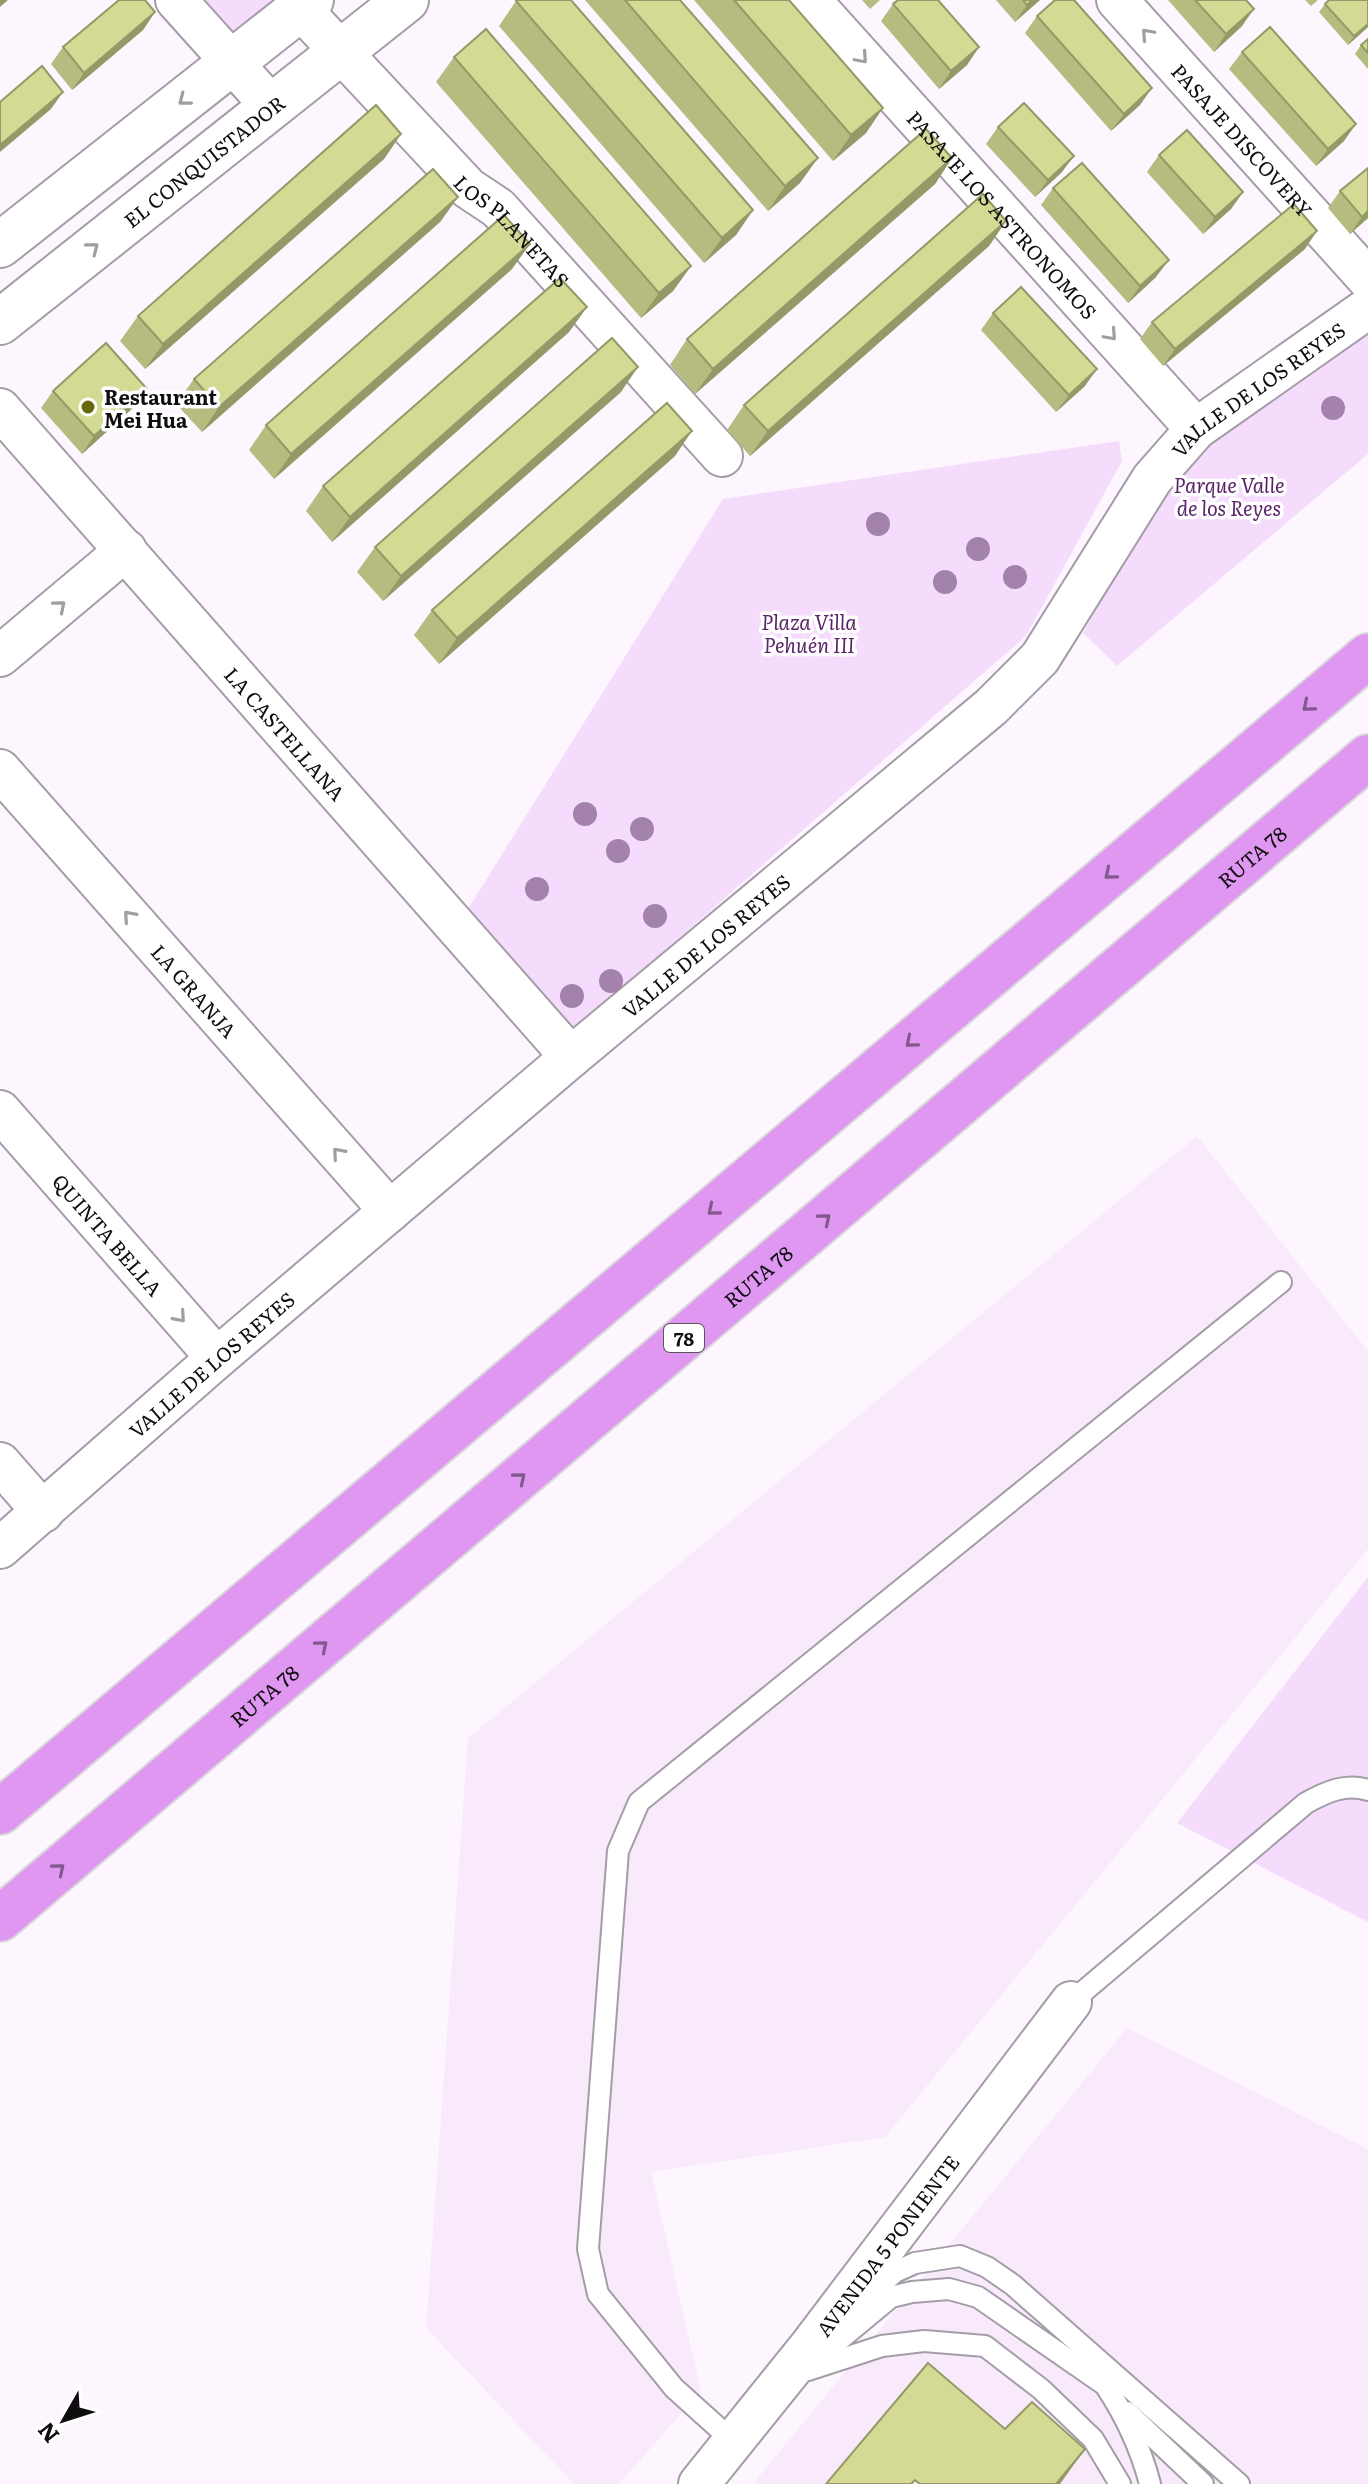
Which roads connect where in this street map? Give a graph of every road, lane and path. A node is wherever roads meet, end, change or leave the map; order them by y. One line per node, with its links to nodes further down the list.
1 (176, 0): 7 (street)
2 (406, 0): 6 (main road, EL CONQUISTADOR)
3 (810, 0): 14 (street, PASAJE LOS ASTRONOMOS, one-way to 14)
4 (1117, 0): 10 (street, PASAJE DISCOVERY, one-way to 4)
5 (306, 4): 6 (street, LOS PLANETAS); 7 (main road)
6 (340, 52): 8 (main road, EL CONQUISTADOR); 15 (street, LOS PLANETAS)
7 (232, 62): 8 (street); 9 (main road, one-way to 9)
8 (272, 107): 12 (main road, EL CONQUISTADOR, one-way to 8)
9 (0, 245)
10 (1368, 279)
11 (1368, 308): 14 (street, VALLE DE LOS REYES)
12 (0, 322)
13 (0, 409): 16 (street, LA CASTELLANA)
14 (1196, 429): 21 (street, VALLE DE LOS REYES)
15 (722, 456)
16 (126, 550): 17 (street, one-way to 16); 21 (street, LA CASTELLANA)
17 (0, 656)
18 (1368, 656): 30 (highway, one-way to 30)
19 (1368, 757): 31 (highway, RUTA 78 / 78, one-way to 19)
20 (0, 770): 23 (street, LA GRANJA, one-way to 20)
21 (571, 1057): 23 (street, VALLE DE LOS REYES)
22 (0, 1111): 25 (street, QUINTA BELLA, one-way to 25)
23 (390, 1211): 25 (street, VALLE DE LOS REYES)
24 (1281, 1282): 35 (lane)
25 (217, 1358): 27 (street, VALLE DE LOS REYES)
26 (0, 1463): 27 (street)
27 (43, 1512): 28 (street, VALLE DE LOS REYES)
28 (0, 1548)
29 (1368, 1790): 32 (lane)
30 (0, 1812)
31 (0, 1919)
32 (1071, 2002): 33 (street, AVENIDA 5 PONIENTE)
33 (804, 2360): 34 (lane); 35 (street, AVENIDA 5 PONIENTE); 37 (lane); 40 (lane)
34 (1118, 2404): 38 (lane); 39 (lane)
35 (734, 2442): 36 (street, AVENIDA 5 PONIENTE)
36 (699, 2484)
37 (1120, 2484)
38 (1150, 2484)
39 (1203, 2484)
40 (1239, 2484)

